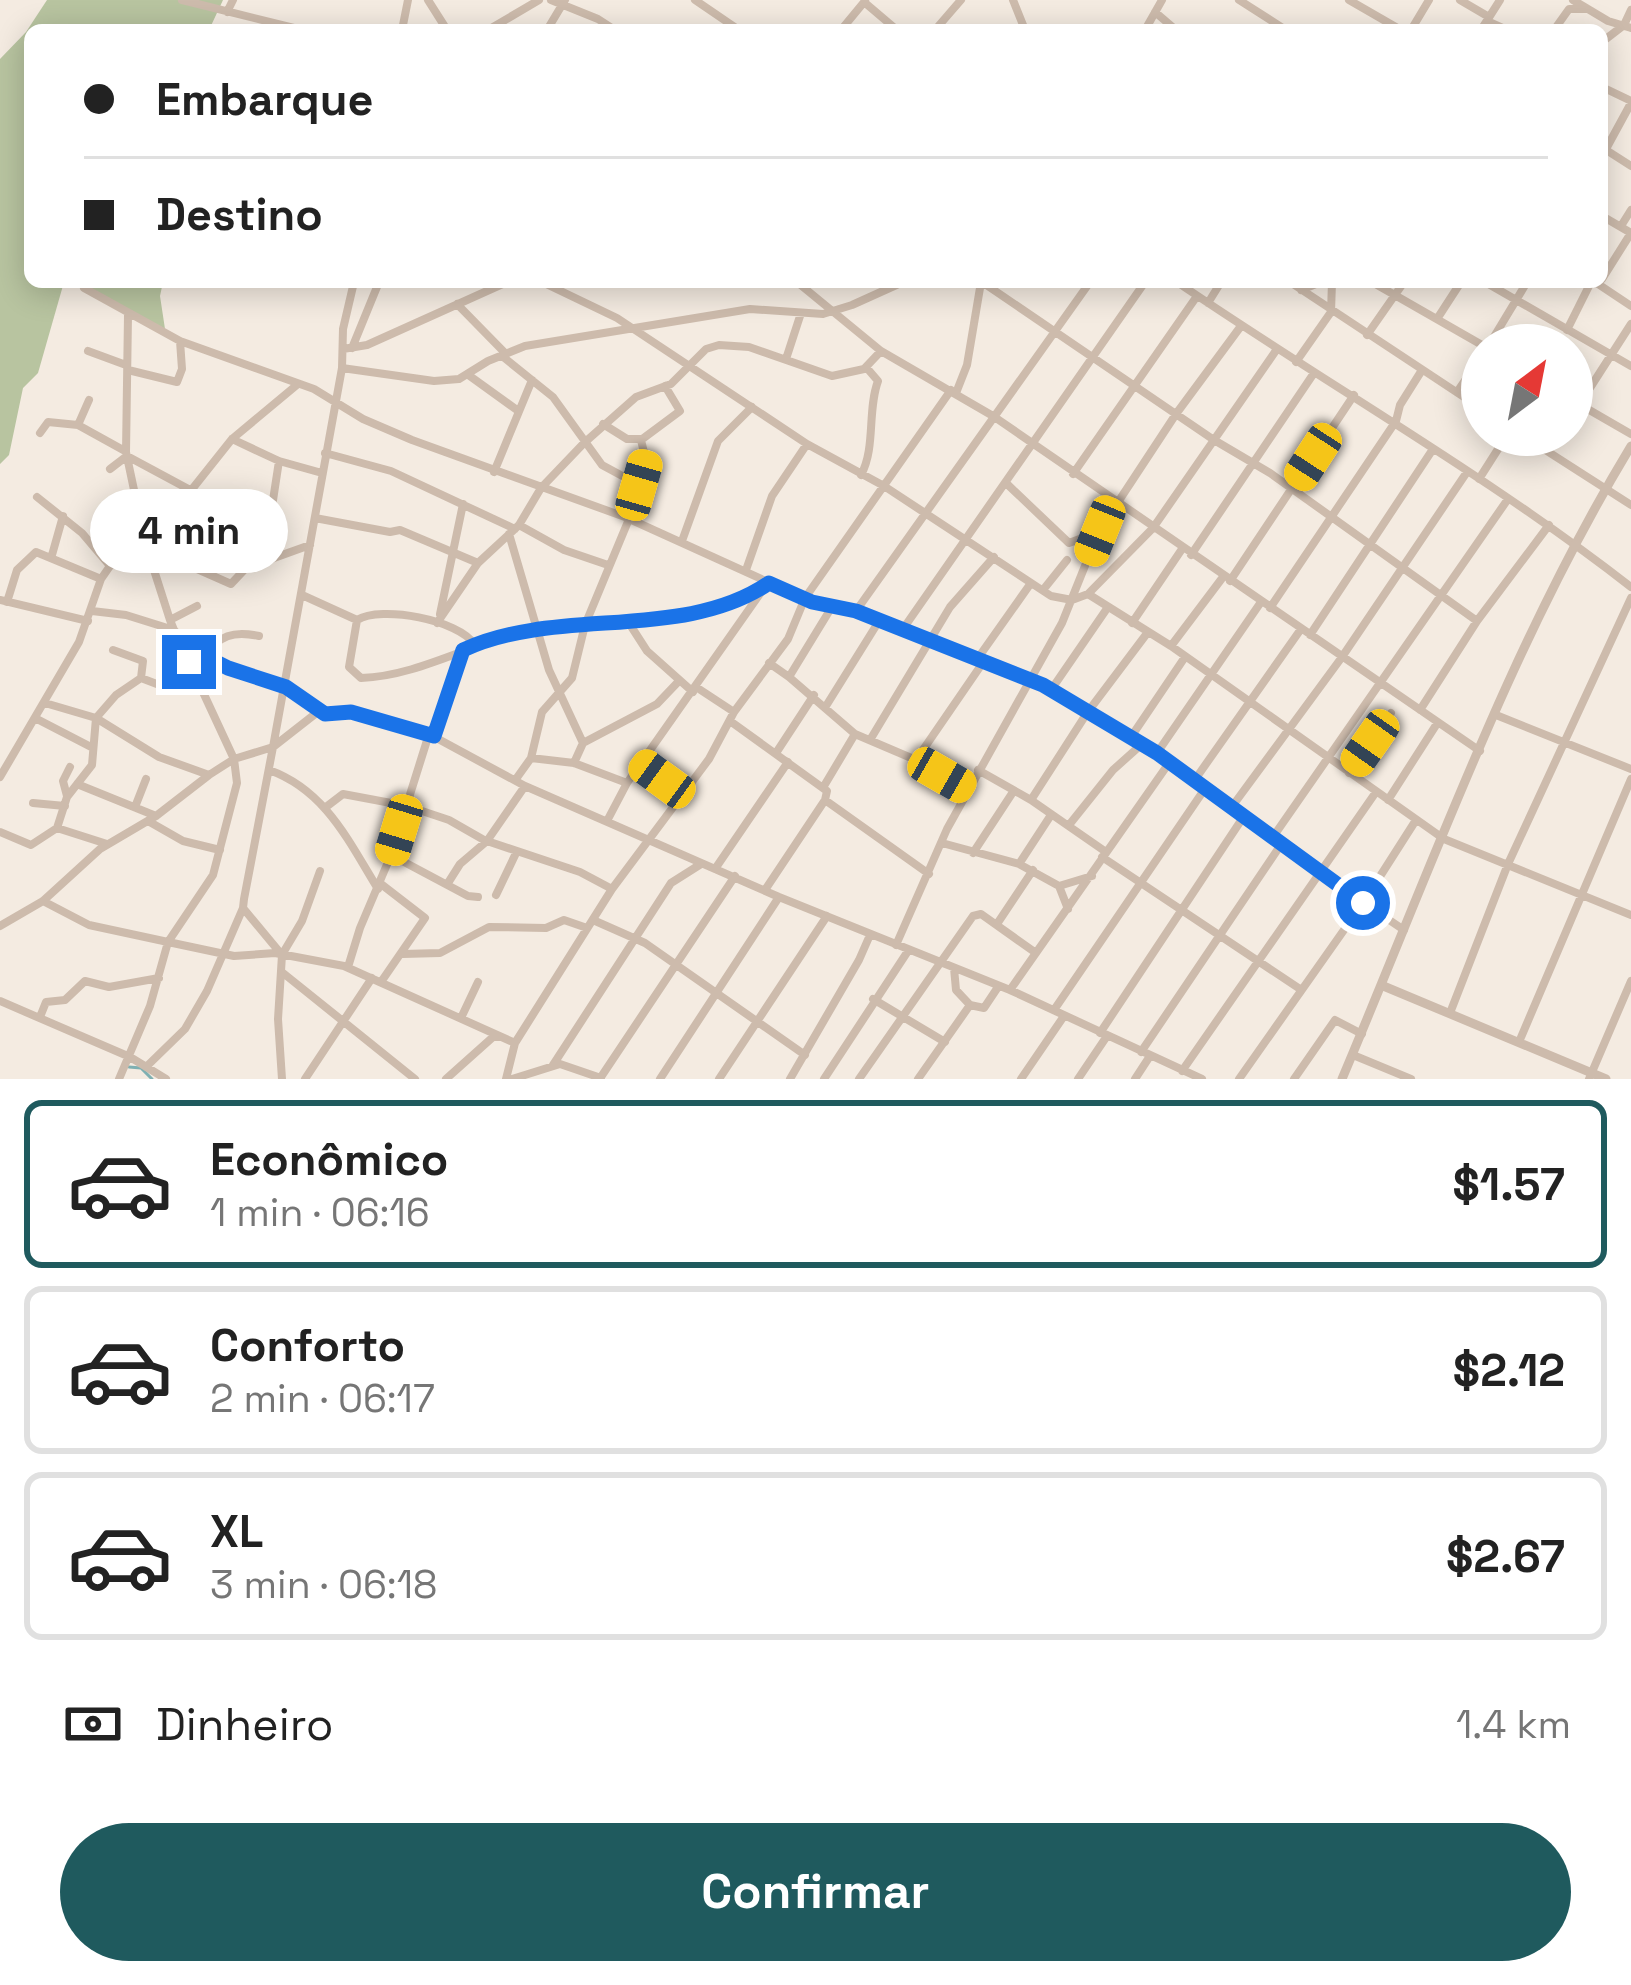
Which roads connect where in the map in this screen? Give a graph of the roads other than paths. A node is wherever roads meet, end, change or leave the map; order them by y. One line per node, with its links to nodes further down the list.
1 (182, 0): 15 (street)
2 (233, 0): 15 (street)
3 (539, 0): 19 (street)
4 (551, 0): 12 (street)
5 (695, 0): 16 (street)
6 (1239, 0): 24 (street)
7 (1349, 0): 25 (street)
8 (1460, 0): 17 (street)
9 (1501, 0): 17 (street)
10 (1573, 0): 13 (street)
11 (865, 1): 23 (street)
12 (564, 2): 20 (street)
13 (1588, 9): 26 (street); 27 (street)
14 (1631, 10): 27 (street)
15 (227, 12): 18 (street)
16 (717, 16): 21 (street); 22 (street)
17 (1486, 23)
18 (277, 24)
19 (498, 24)
20 (604, 24)
21 (714, 24)
22 (730, 24)
23 (890, 24)
24 (1273, 24)
25 (1391, 24)
26 (1558, 24)
27 (1628, 27)
28 (1631, 102): 29 (street)
29 (1608, 141)
30 (1631, 210): 32 (street)
31 (1608, 219): 32 (street)
32 (1621, 226): 33 (street)
33 (1631, 233): 34 (street)
34 (1608, 266)
35 (84, 288): 68 (street)
36 (353, 288): 81 (street)
37 (376, 288): 81 (street)
38 (493, 288): 63 (street)
39 (554, 288): 75 (street)
40 (805, 288): 65 (street)
41 (885, 288): 65 (street)
42 (981, 288): 104 (street)
43 (991, 288): 76 (street)
44 (1086, 288): 76 (street)
45 (1141, 288): 87 (street)
46 (1186, 288): 60 (street)
47 (1217, 288): 61 (street)
48 (1298, 288): 58 (street)
49 (1306, 288): 58 (street)
50 (1332, 288): 66 (street)
51 (1383, 288): 59 (street)
52 (1400, 288): 59 (street)
53 (1457, 288): 69 (street)
54 (1494, 288): 62 (street)
55 (1523, 288): 62 (street)
56 (1593, 288): 72 (street)
57 (1606, 288): 64 (street)
58 (1301, 290): 66 (street)
59 (1396, 295): 69 (street); 78 (street)
60 (1197, 296): 61 (street); 101 (street)
61 (1208, 302): 74 (street)
62 (1515, 302): 70 (street); 71 (street)
63 (457, 304): 81 (street); 85 (street)
64 (1631, 306)
65 (834, 310): 67 (street); 84 (street)
66 (1331, 312): 78 (street); 89 (street)
67 (801, 313): 75 (street); 88 (street)
68 (128, 315): 79 (street); 93 (street)
69 (1437, 320): 77 (street)
70 (1500, 324)
71 (1556, 324)
72 (1571, 324)
73 (1631, 324): 86 (street)
74 (1241, 326): 82 (street); 113 (street)
75 (635, 329): 85 (street); 90 (street)
76 (1055, 331): 87 (street); 114 (street)
77 (1461, 332)
78 (1366, 335): 95 (street)
79 (181, 341): 93 (street); 100 (street)
80 (1593, 344): 86 (street)
81 (347, 349): 94 (street)
82 (1277, 349): 89 (street); 122 (street)
83 (88, 351): 93 (street)
84 (881, 351): 92 (street); 104 (street)
85 (504, 355): 97 (street); 98 (street)
86 (1614, 355): 91 (street); 99 (street)
87 (1094, 358): 101 (street); 125 (street)
88 (786, 359): 90 (street); 92 (street)
89 (1296, 362): 96 (street)
90 (688, 366): 102 (street); 110 (street)
91 (1631, 366)
92 (866, 367): 139 (street)
93 (127, 368): 128 (street)
94 (342, 368): 97 (street); 109 (street)
95 (1422, 370): 105 (street); 115 (street)
96 (1314, 373): 106 (street); 133 (street)
97 (467, 374): 111 (street)
98 (532, 380): 111 (street); 123 (street)
99 (1593, 381)
100 (298, 384): 109 (street); 120 (street)
101 (1133, 385): 113 (street); 138 (street)
102 (665, 386): 116 (street); 121 (street)
103 (1461, 386): 105 (street)
104 (953, 391): 114 (street); 143 (street)
105 (1457, 392): 107 (street)
106 (1354, 395): 115 (street); 146 (street)
107 (1461, 395)
108 (89, 400): 117 (street)
109 (334, 402): 129 (street); 135 (street)
110 (752, 407): 124 (street); 164 (street)
111 (517, 410): 135 (street)
112 (1593, 413): 119 (street)
113 (1176, 414): 122 (street); 150 (street)
114 (993, 416): 125 (street); 153 (street)
115 (1396, 422): 127 (street); 155 (street)
116 (603, 424): 121 (street); 123 (street)
117 (78, 425): 118 (street); 128 (street)
118 (40, 433)
119 (1631, 434)
120 (232, 439): 132 (street); 147 (street)
121 (643, 439): 142 (street)
122 (1214, 440): 133 (street); 159 (street)
123 (584, 442): 142 (street); 144 (street)
124 (807, 444): 139 (street); 182 (street)
125 (1033, 446): 138 (street); 141 (street)
126 (1631, 446): 145 (street)
127 (1433, 449): 136 (street); 167 (street)
128 (127, 454): 134 (street); 147 (street); 165 (street)
129 (326, 454): 137 (street); 151 (street)
130 (1494, 456): 140 (street)
131 (1555, 456): 145 (street)
132 (279, 461): 137 (street); 162 (street)
133 (1253, 466): 146 (street); 171 (street)
134 (110, 469)
135 (494, 472): 144 (street)
136 (1467, 472): 140 (street); 180 (street)
137 (322, 473): 156 (street)
138 (1072, 474): 150 (street)
139 (861, 475): 143 (street)
140 (1478, 480): 149 (street)
141 (1006, 483): 161 (street); 163 (street)
142 (639, 485): 157 (street)
143 (884, 487): 153 (street); 192 (street)
144 (541, 488): 157 (street); 160 (street)
145 (1605, 488): 152 (street); 166 (street)
146 (1292, 489): 155 (street); 184 (street)
147 (191, 492): 162 (street); 165 (street)
148 (37, 497): 154 (street)
149 (1508, 499): 158 (street); 189 (street)
150 (1116, 502): 159 (street); 161 (street)
151 (463, 504): 160 (street); 169 (street)
152 (1631, 505)
153 (924, 514): 163 (street); 200 (street)
154 (63, 516): 173 (street); 179 (street)
155 (1330, 517): 167 (street); 197 (street)
156 (315, 518): 168 (street); 169 (street)
157 (627, 518): 164 (street); 178 (street)
158 (1549, 525): 166 (street); 205 (street)
159 (1153, 528): 171 (street); 190 (street)
160 (515, 529): 177 (street); 178 (street); 210 (street)
161 (1100, 531): 194 (street)
162 (268, 533): 175 (street)
163 (965, 538): 174 (street); 211 (street)
164 (682, 541): 182 (street)
165 (145, 542): 172 (street); 179 (street)
166 (1573, 542): 187 (street); 244 (street)
167 (1367, 543): 180 (street); 213 (street)
168 (310, 545): 175 (street); 191 (street)
169 (450, 550): 177 (street); 206 (street)
170 (225, 552): 181 (street)
171 (1186, 552): 184 (street); 207 (street)
172 (151, 554): 181 (street); 208 (street)
173 (52, 555): 183 (street); 195 (street)
174 (994, 557): 185 (street); 215 (street)
175 (265, 560): 181 (street)
176 (1067, 560): 188 (street)
177 (478, 563): 206 (street)
178 (608, 565): 209 (street)
179 (110, 566): 183 (street)
180 (1402, 566): 189 (street); 222 (street)
181 (246, 568)
182 (746, 570): 186 (street)
183 (100, 579): 201 (street)
184 (1227, 579): 197 (street); 217 (street)
185 (1030, 584): 188 (street); 223 (street)
186 (767, 585): 192 (street); 203 (street); 233 (street)
187 (1631, 587)
188 (1042, 590): 194 (street)
189 (1441, 593): 205 (street); 231 (street)
190 (1088, 595): 194 (street); 199 (street)
191 (302, 596): 202 (street); 232 (street)
192 (805, 598): 196 (street); 225 (street)
193 (1631, 598): 254 (street)
194 (1072, 600): 229 (street)
195 (3, 601): 201 (street)
196 (833, 605): 200 (street); 227 (street)
197 (1265, 605): 213 (street); 226 (street)
198 (197, 606): 208 (street)
199 (1108, 607): 207 (street); 234 (street)
200 (856, 611): 204 (street)
201 (90, 616): 208 (street); 238 (street)
202 (357, 620): 206 (street); 219 (street)
203 (627, 620): 209 (street); 230 (street)
204 (879, 621): 211 (street); 239 (street)
205 (1477, 621): 240 (street)
206 (438, 622): 216 (street)
207 (1132, 623): 212 (street)
208 (172, 625): 220 (street)
209 (585, 625): 210 (street); 235 (street)
210 (535, 628): 216 (street); 235 (street)
211 (903, 629): 215 (street)
212 (1148, 632): 217 (street); 242 (street)
213 (1306, 632): 222 (street); 237 (street)
214 (259, 636): 220 (street)
215 (932, 640): 223 (street); 253 (street)
216 (474, 644): 219 (street)
217 (1171, 646): 221 (street)
218 (112, 650): 228 (street)
219 (463, 650): 251 (street)
220 (199, 654): 224 (street); 232 (street)
221 (1185, 657): 226 (street); 252 (street)
222 (1342, 657): 231 (street); 249 (street)
223 (981, 660): 229 (street); 264 (street)
224 (189, 662): 228 (street); 263 (street)
225 (769, 663): 227 (street); 245 (street)
226 (1209, 674): 237 (street); 261 (street)
227 (789, 677): 236 (street)
228 (140, 678): 247 (street)
229 (1032, 680): 234 (street); 273 (street)
230 (678, 682): 233 (street); 255 (street)
231 (1380, 683): 240 (street); 265 (street)
232 (286, 687): 241 (street); 257 (street)
233 (695, 690): 245 (street); 269 (street)
234 (1051, 690): 242 (street)
235 (560, 695): 255 (street); 262 (street)
236 (814, 695): 239 (street); 260 (street)
237 (1248, 702): 249 (street); 280 (street)
238 (45, 704): 246 (street); 247 (street)
239 (826, 706): 250 (street)
240 (1420, 710): 248 (street)
241 (319, 711): 251 (street); 257 (street)
242 (1087, 713): 252 (street); 290 (street)
243 (1391, 713): 274 (street)
244 (1496, 715): 254 (street); 259 (street)
245 (732, 716): 260 (street); 288 (street)
246 (35, 718): 258 (street); 276 (street)
247 (96, 718): 258 (street); 275 (street)
248 (1438, 722): 259 (street); 291 (street)
249 (1288, 731): 265 (street); 297 (street)
250 (855, 734): 253 (street); 283 (street)
251 (431, 735): 279 (street); 294 (street)
252 (1131, 737): 256 (street)
253 (870, 740): 264 (street)
254 (1564, 741): 271 (street); 319 (street)
255 (583, 743): 267 (street)
256 (1142, 744): 261 (street); 303 (street)
257 (273, 747): 263 (street); 272 (street)
258 (93, 748): 282 (street)
259 (1480, 751): 306 (street)
260 (776, 753): 266 (street)
261 (1157, 753): 268 (street)
262 (531, 758): 267 (street); 279 (street)
263 (234, 759): 275 (street); 312 (street)
264 (916, 760): 284 (street)
265 (1329, 760): 274 (street); 308 (street)
266 (788, 761): 283 (street); 320 (street)
267 (574, 763): 281 (street)
268 (1169, 763): 280 (street); 315 (street)
269 (642, 765): 281 (street); 288 (street)
270 (70, 767): 293 (street)
271 (1631, 769)
272 (269, 770): 296 (street); 339 (street)
273 (978, 770): 284 (street); 286 (street)
274 (1349, 773): 287 (street)
275 (209, 775): 300 (street)
276 (0, 777)
277 (146, 779): 295 (street)
278 (1631, 779): 334 (street)
279 (520, 782): 302 (street); 309 (street)
280 (1194, 782): 285 (street)
281 (627, 783): 302 (street)
282 (77, 784): 293 (street); 295 (street)
283 (824, 786): 289 (street)
284 (968, 790): 310 (street)
285 (1204, 790): 297 (street); 327 (street)
286 (1013, 792): 290 (street); 314 (street)
287 (1376, 792): 291 (street); 324 (street)
288 (681, 794): 307 (street)
289 (825, 800): 323 (street); 332 (street)
290 (1031, 800): 298 (street)
291 (1388, 800): 301 (street)
292 (33, 802): 293 (street)
293 (66, 802): 304 (street)
294 (407, 806): 296 (street); 309 (street); 316 (street)
295 (135, 807): 300 (street)
296 (326, 807): 330 (street)
297 (1231, 808): 299 (street)
298 (1051, 814): 303 (street); 318 (street)
299 (1244, 817): 308 (street); 340 (street)
300 (152, 819): 311 (street); 312 (street)
301 (1416, 820): 306 (street); 338 (street)
302 (607, 821): 307 (street)
303 (1069, 824): 315 (street)
304 (57, 828): 305 (street); 311 (street)
305 (0, 832)
306 (1444, 839): 319 (street); 347 (street)
307 (647, 840): 317 (street); 331 (street)
308 (1278, 840): 324 (street); 349 (street)
309 (487, 841): 313 (street); 328 (street)
310 (942, 843): 314 (street); 323 (street)
311 (108, 845): 337 (street)
312 (220, 850): 351 (street)
313 (517, 851): 331 (street); 333 (street)
314 (973, 853): 318 (street)
315 (1104, 854): 326 (street); 327 (street)
316 (392, 856): 328 (street); 330 (street)
317 (702, 863): 320 (street); 350 (street)
318 (1018, 864): 321 (street)
319 (1508, 864): 334 (street); 377 (street)
320 (715, 868): 325 (street)
321 (1033, 870): 329 (street); 345 (street)
322 (320, 872): 357 (street)
323 (929, 874): 352 (street)
324 (1321, 874): 338 (street); 358 (street)
325 (735, 876): 332 (street); 360 (street)
326 (1092, 876): 329 (street); 341 (street)
327 (1143, 882): 340 (street); 376 (street)
328 (448, 884): 335 (street)
329 (1059, 886): 341 (street)
330 (380, 887): 354 (street); 361 (street)
331 (612, 889): 344 (street)
332 (765, 890): 336 (street)
333 (496, 895)
334 (1583, 896): 342 (street); 387 (street)
335 (478, 897)
336 (779, 897): 343 (street); 372 (street)
337 (43, 901): 346 (street); 351 (street)
338 (1363, 903): 347 (street); 370 (street)
339 (243, 908): 356 (street); 357 (street)
340 (1184, 909): 349 (street); 383 (street)
341 (1068, 910): 355 (street)
342 (1631, 915)
343 (827, 916): 348 (street); 381 (street)
344 (590, 924): 350 (street); 354 (street); 388 (street)
345 (997, 924): 355 (street); 359 (street)
346 (0, 926)
347 (1404, 930): 368 (street)
348 (870, 935): 352 (street); 389 (street)
349 (1220, 935): 358 (street); 390 (street)
350 (634, 941): 360 (street); 393 (street)
351 (168, 942): 356 (street); 364 (street)
352 (896, 945): 353 (street)
353 (908, 950): 359 (street); 373 (street)
354 (403, 953): 365 (street)
355 (1036, 953): 371 (street)
356 (223, 954): 357 (street); 394 (street)
357 (282, 955): 361 (street); 363 (street)
358 (1259, 962): 370 (street); 395 (street)
359 (942, 963): 362 (street); 378 (street)
360 (675, 964): 372 (street); 397 (street)
361 (347, 968): 365 (street)
362 (954, 968): 369 (street); 375 (street)
363 (283, 973): 382 (street); 401 (street)
364 (159, 978): 379 (street); 392 (street)
365 (377, 980): 380 (street); 382 (street)
366 (1631, 981): 396 (street)
367 (478, 982): 380 (street)
368 (1381, 985): 377 (street); 384 (street)
369 (998, 987): 371 (street); 375 (street)
370 (1300, 989): 415 (street)
371 (1010, 991): 376 (street)
372 (716, 993): 381 (street); 406 (street)
373 (873, 999): 378 (street); 409 (street)
374 (0, 1001): 379 (street)
375 (970, 1005): 386 (street)
376 (1059, 1013): 383 (street); 412 (street)
377 (1450, 1013): 387 (street)
378 (904, 1016): 386 (street); 410 (street)
379 (40, 1017): 392 (street)
380 (461, 1018): 385 (street)
381 (760, 1022): 389 (street); 407 (street)
382 (345, 1023): 402 (street); 403 (street)
383 (1103, 1034): 390 (street); 413 (street)
384 (1362, 1034): 391 (street); 416 (street)
385 (503, 1037): 388 (street); 404 (street)
386 (945, 1042): 411 (street)
387 (1519, 1042): 396 (street)
388 (515, 1043): 405 (street)
389 (805, 1054): 408 (street)
390 (1145, 1054): 395 (street); 414 (street)
391 (1352, 1054): 417 (street); 418 (street)
392 (130, 1058): 394 (street); 399 (street)
393 (553, 1065): 397 (street); 405 (street)
394 (146, 1067): 400 (street)
395 (1182, 1072): 398 (street)
396 (1591, 1076): 419 (street)
397 (603, 1078)
398 (1197, 1078)
399 (119, 1079)
400 (166, 1079)
401 (282, 1079)
402 (305, 1079)
403 (415, 1079)
404 (446, 1079)
405 (509, 1079)
406 (660, 1079)
407 (718, 1079)
408 (790, 1079)
409 (824, 1079)
410 (859, 1079)
411 (918, 1079)
412 (1021, 1079)
413 (1078, 1079)
414 (1135, 1079)
415 (1239, 1079)
416 (1294, 1079)
417 (1342, 1079)
418 (1411, 1079)
419 (1606, 1079)

